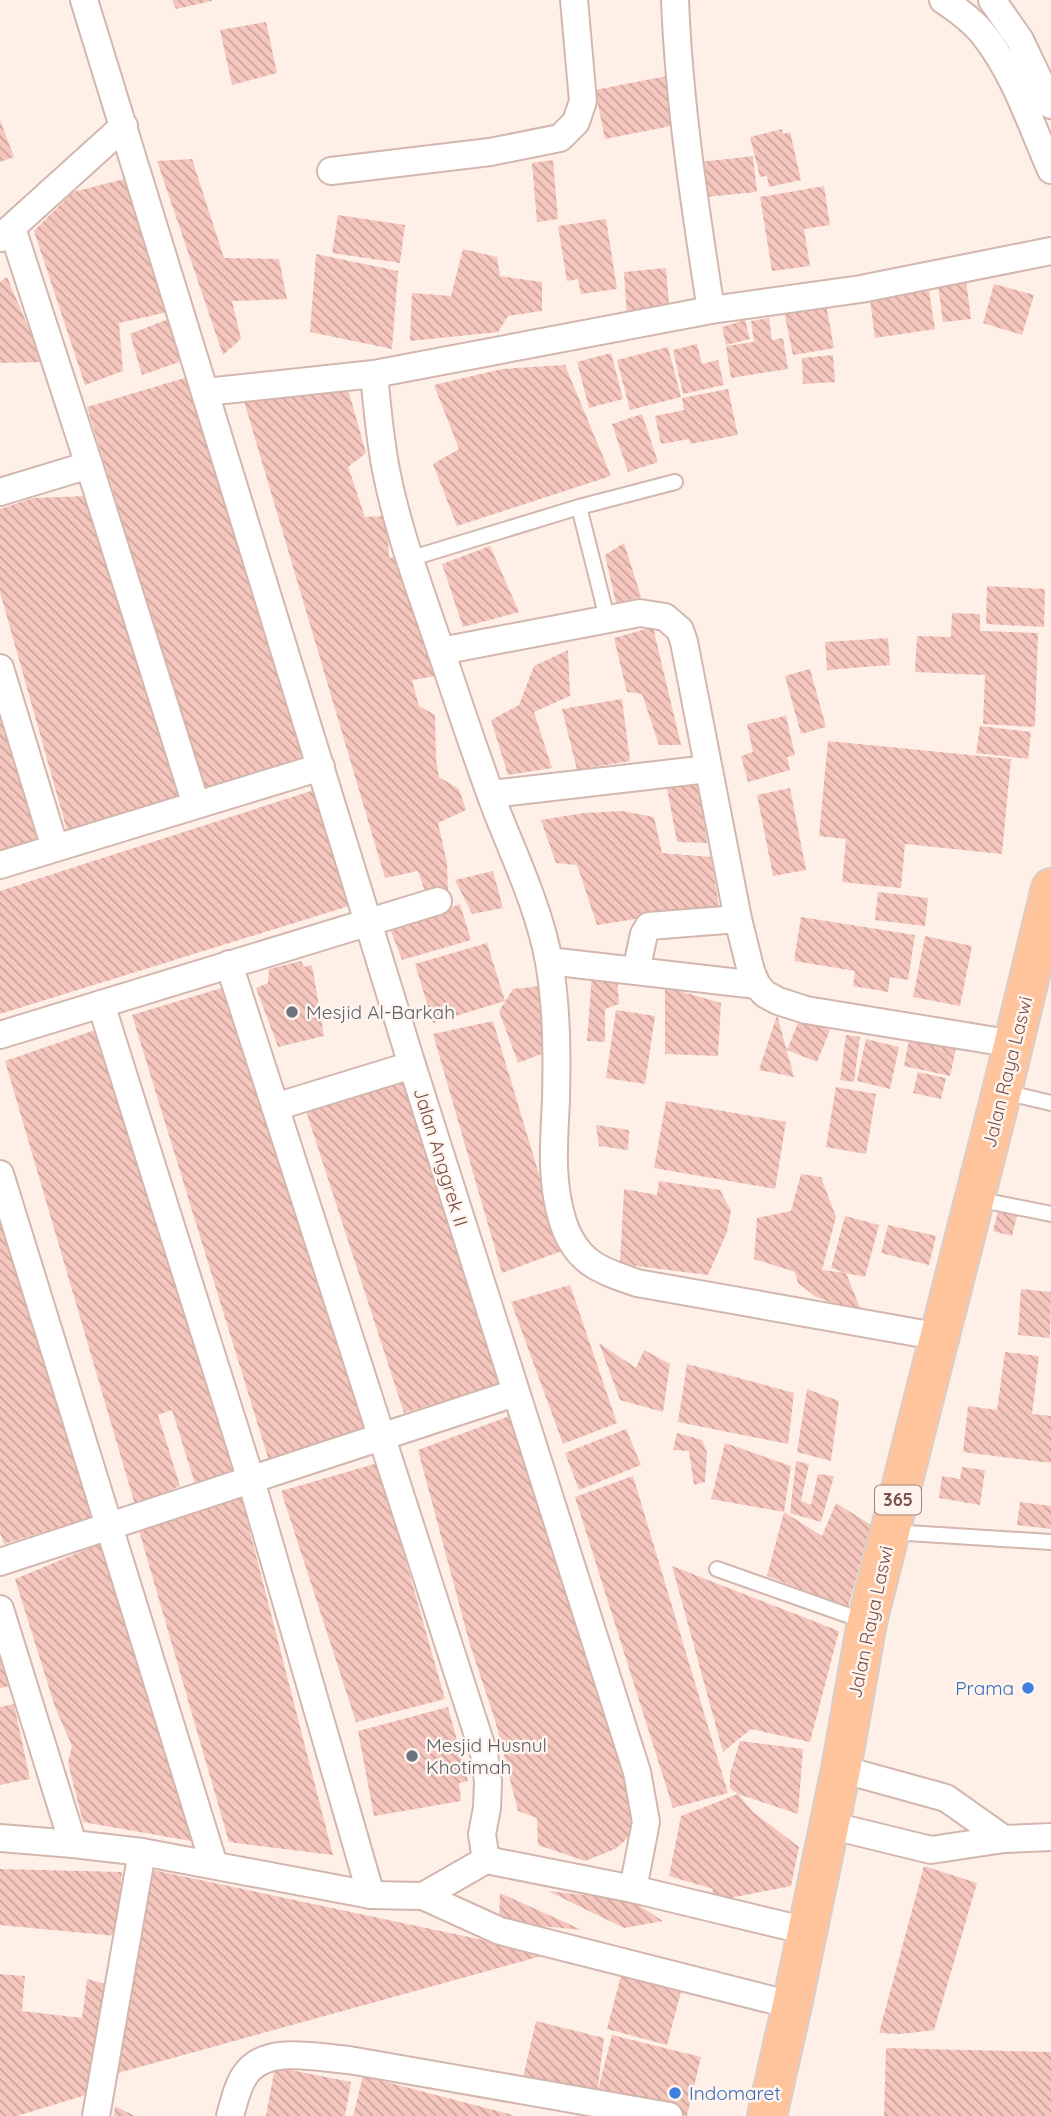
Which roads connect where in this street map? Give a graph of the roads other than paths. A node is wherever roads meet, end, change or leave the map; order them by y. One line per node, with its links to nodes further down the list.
1 (84, 0): 7 (street, Jalan Anggrek II)
2 (574, 0): 9 (street)
3 (675, 0): 12 (street)
4 (943, 0): 8 (street)
5 (992, 0): 6 (street)
6 (1051, 105)
7 (124, 126): 10 (street); 14 (street, Jalan Anggrek II)
8 (1051, 170)
9 (331, 171)
10 (6, 233): 15 (street)
11 (1051, 251): 12 (street)
12 (711, 310): 13 (street)
13 (374, 374): 14 (street); 19 (street)
14 (206, 392): 23 (street, Jalan Anggrek II)
15 (89, 465): 17 (street); 26 (street)
16 (675, 482): 18 (lane)
17 (0, 492)
18 (579, 507): 19 (lane); 20 (lane)
19 (409, 559): 21 (street)
20 (607, 618): 21 (street); 24 (street)
21 (441, 651): 25 (street)
22 (0, 668): 27 (street)
23 (321, 767): 26 (street); 32 (street, Jalan Anggrek II)
24 (708, 769): 25 (street); 31 (street)
25 (491, 794): 33 (street)
26 (196, 805): 27 (street)
27 (55, 848): 28 (street)
28 (0, 865)
29 (1051, 888): 39 (main road, Jalan Raya Laswi / 365)
30 (438, 901): 32 (street)
31 (738, 919): 35 (street); 36 (street)
32 (368, 922): 34 (street); 40 (street, Jalan Anggrek II)
33 (549, 961): 35 (street); 47 (street)
34 (229, 964): 37 (street); 43 (street)
35 (636, 971): 36 (street)
36 (757, 985): 39 (street)
37 (101, 1004): 38 (street); 50 (street)
38 (0, 1035)
39 (1014, 1044): 41 (main road, Jalan Raya Laswi / 365)
40 (412, 1065): 43 (street); 48 (street, Jalan Anggrek II)
41 (1002, 1091): 42 (lane); 45 (main road, Jalan Raya Laswi / 365)
42 (1051, 1103)
43 (275, 1107): 49 (street)
44 (0, 1174): 51 (street)
45 (975, 1198): 46 (lane); 47 (main road, Jalan Raya Laswi / 365)
46 (1051, 1212)
47 (941, 1337): 52 (main road, Jalan Raya Laswi / 365)
48 (515, 1393): 49 (street); 67 (street, Jalan Anggrek II)
49 (383, 1436): 50 (street); 65 (street)
50 (250, 1480): 51 (street); 68 (street)
51 (109, 1526): 54 (street); 66 (street)
52 (890, 1532): 53 (lane); 57 (main road, Jalan Raya Laswi / 365)
53 (1051, 1542)
54 (0, 1562)
55 (717, 1569): 57 (lane)
56 (0, 1609): 63 (street)
57 (867, 1622): 58 (main road, Jalan Raya Laswi / 365)
58 (841, 1769): 59 (main road, Jalan Raya Laswi / 365); 62 (street)
59 (829, 1825): 62 (street); 70 (main road, Jalan Raya Laswi / 365)
60 (1051, 1837): 62 (street)
61 (0, 1838): 63 (street)
62 (1004, 1839)
63 (73, 1843): 64 (street)
64 (142, 1852): 66 (street); 72 (street)
65 (486, 1860): 67 (street); 69 (street)
66 (214, 1865): 68 (street)
67 (634, 1889): 70 (street)
68 (371, 1895): 69 (street)
69 (423, 1896): 71 (street)
70 (807, 1931): 71 (main road, Jalan Raya Laswi / 365)
71 (792, 2005): 75 (main road, Jalan Raya Laswi / 365)
72 (96, 2116)
73 (230, 2116): 74 (street)
74 (670, 2116)
75 (766, 2116)

